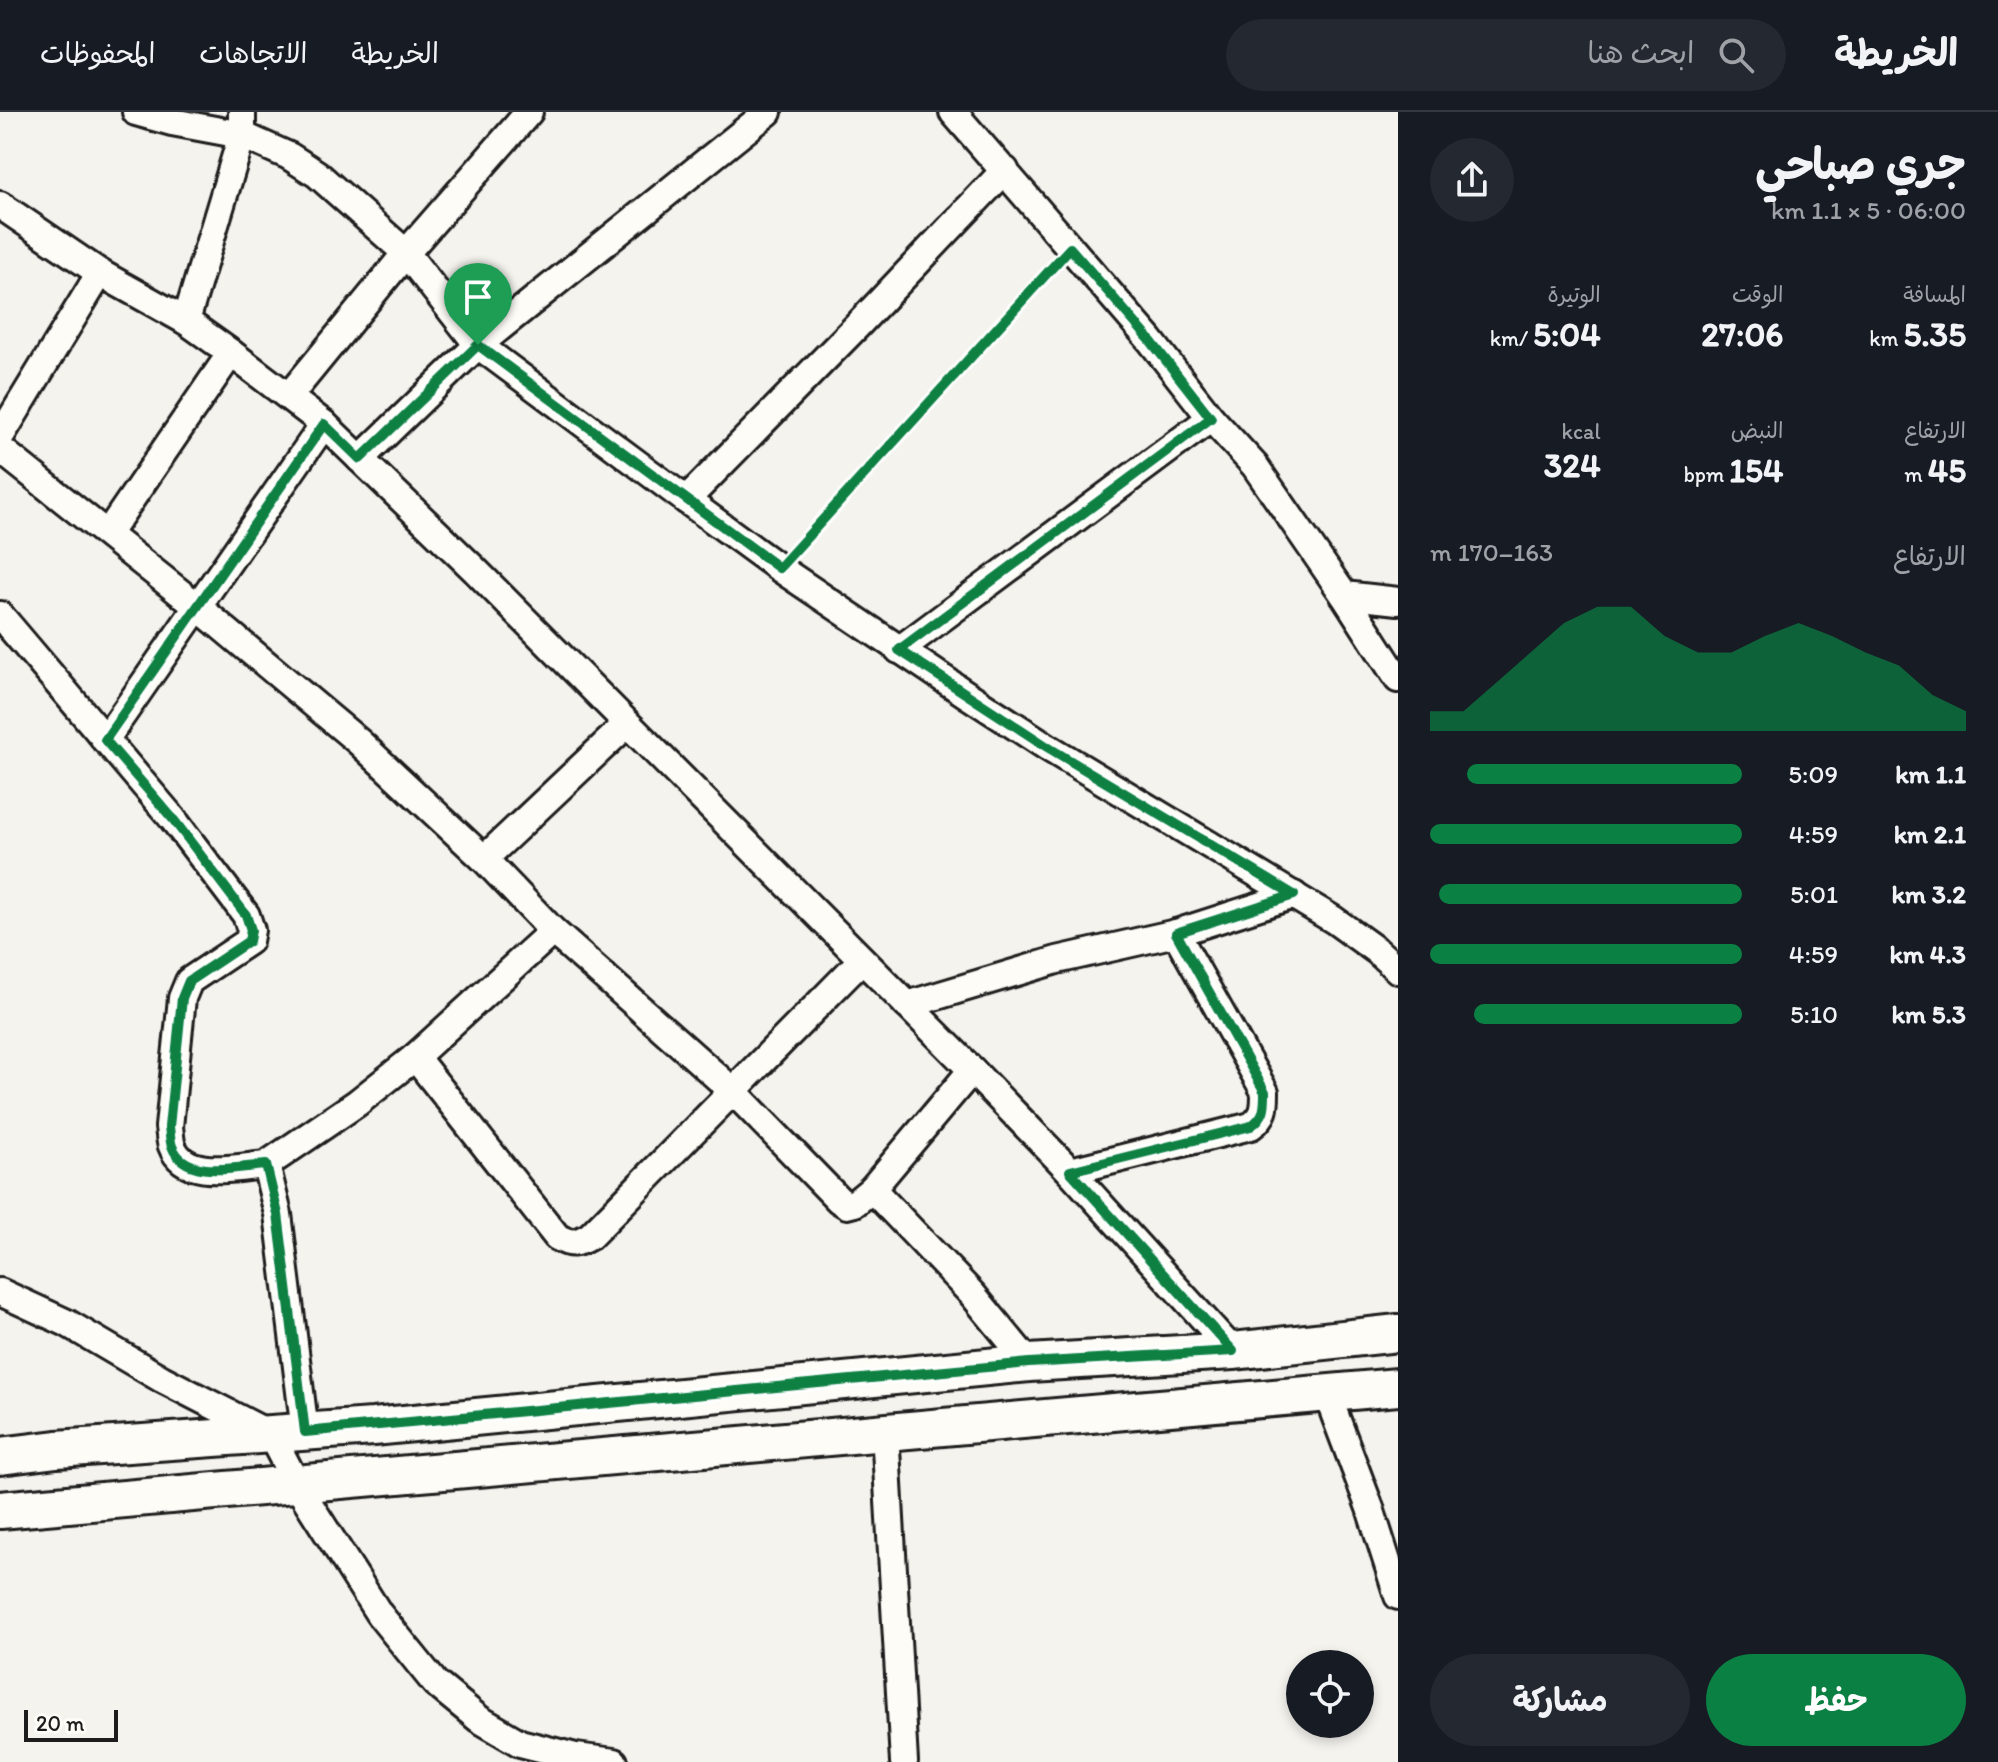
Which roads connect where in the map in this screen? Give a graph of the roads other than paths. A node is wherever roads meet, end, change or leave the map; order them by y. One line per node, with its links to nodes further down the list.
1 (136, 112): 5 (street)
2 (529, 112): 8 (street)
3 (768, 112): 11 (street)
4 (953, 112): 6 (street)
5 (242, 124): 8 (street); 10 (street)
6 (1005, 170): 14 (street); 19 (street)
7 (0, 205): 9 (street)
8 (406, 253): 11 (street); 13 (street)
9 (100, 273): 10 (street); 16 (street)
10 (186, 321): 12 (street)
11 (478, 345): 17 (street); 19 (street)
12 (231, 353): 13 (street); 20 (street)
13 (289, 396): 15 (street)
14 (1211, 418): 21 (street); 25 (street)
15 (324, 424): 17 (street); 23 (street)
16 (0, 437)
17 (360, 459): 27 (street)
18 (4, 464): 20 (street)
19 (686, 500): 25 (street)
20 (108, 533): 23 (street)
21 (1344, 595): 22 (street); 26 (street)
22 (1398, 601)
23 (198, 607): 28 (street); 29 (street)
24 (0, 615): 28 (street)
25 (899, 650): 30 (street)
26 (1398, 679)
27 (627, 724): 29 (street); 33 (street)
28 (105, 740): 39 (street)
29 (484, 859): 31 (street)
30 (1294, 895): 32 (street); 34 (street)
31 (553, 931): 36 (street); 38 (street)
32 (1176, 933): 35 (street); 40 (street)
33 (862, 960): 35 (street); 38 (street)
34 (1398, 970)
35 (907, 1005): 37 (street)
36 (415, 1057): 38 (street); 39 (street)
37 (972, 1070): 40 (street); 41 (street)
38 (734, 1092): 41 (street)
39 (266, 1165): 51 (street)
40 (1070, 1171): 44 (street)
41 (872, 1189): 45 (street)
42 (0, 1292): 51 (street)
43 (1398, 1333): 44 (street)
44 (1233, 1351): 45 (street)
45 (1029, 1363): 46 (street)
46 (985, 1369): 49 (street); 51 (street)
47 (1398, 1387): 48 (street)
48 (1327, 1394): 49 (street); 55 (street)
49 (990, 1422): 50 (street)
50 (885, 1431): 53 (street); 57 (street)
51 (288, 1434): 52 (street); 53 (street)
52 (0, 1456)
53 (297, 1485): 54 (street); 56 (street)
54 (0, 1510)
55 (1398, 1596)
56 (614, 1762)
57 (904, 1762)

